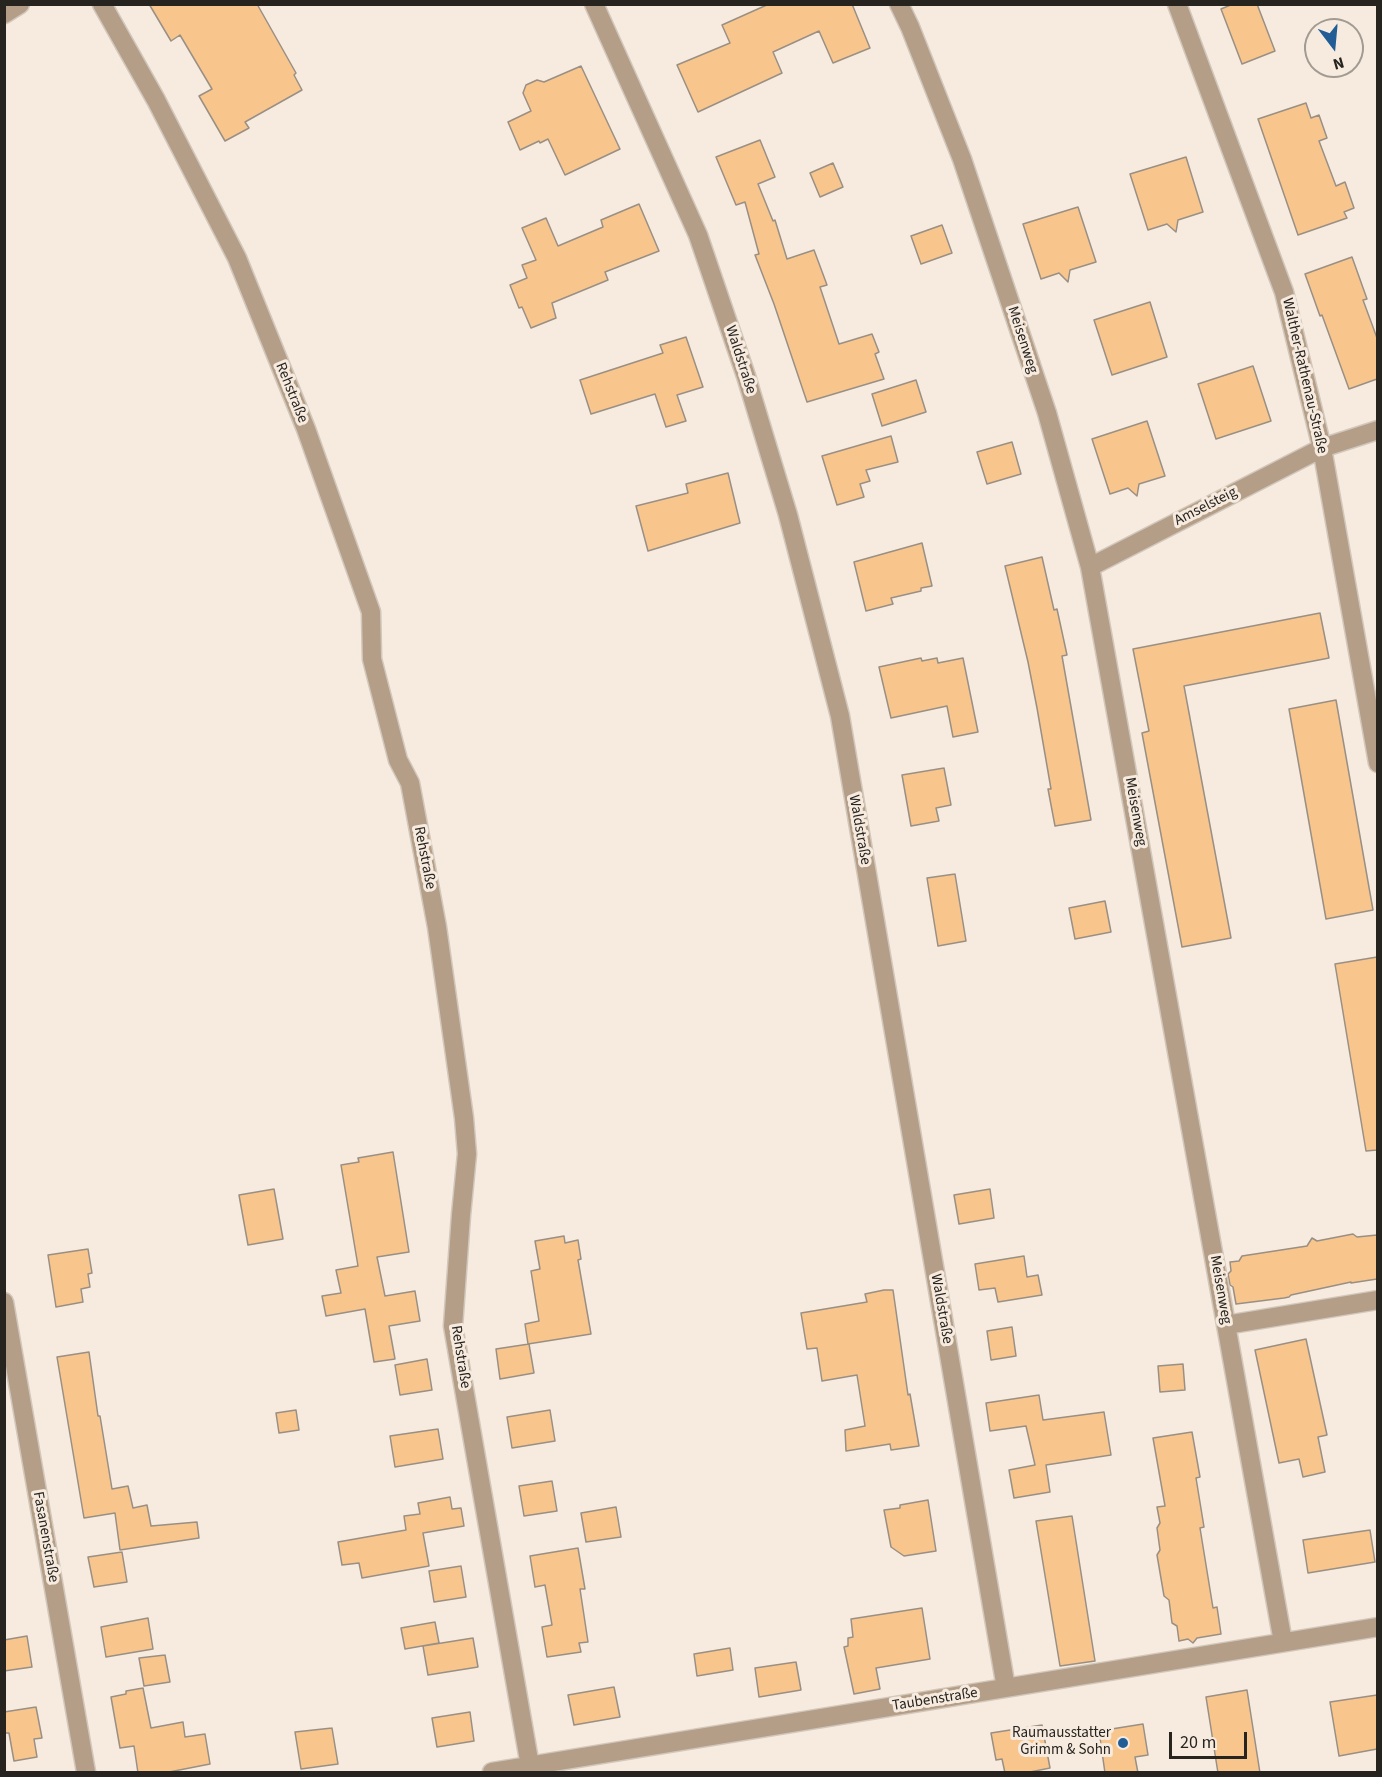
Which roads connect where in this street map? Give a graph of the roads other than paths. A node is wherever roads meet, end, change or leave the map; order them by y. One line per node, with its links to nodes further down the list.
1 (20, 4): 6 (street)
2 (102, 4): 17 (street, Rehstraße)
3 (594, 4): 16 (street, Waldstraße)
4 (899, 4): 9 (street, Meisenweg)
5 (1177, 4): 8 (street, Walther-Rathenau-Straße)
6 (4, 14)
7 (1377, 430): 8 (street, Amselsteig)
8 (1322, 448): 9 (street, Amselsteig); 10 (street, Walther-Rathenau-Straße)
9 (1090, 567): 13 (street, Meisenweg)
10 (1377, 763)
11 (1377, 1300): 13 (street)
12 (4, 1302): 18 (street, Fasanenstraße)
13 (1226, 1325): 15 (street, Meisenweg)
14 (1377, 1628): 15 (street, Taubenstraße)
15 (1283, 1642): 16 (street, Taubenstraße)
16 (1006, 1688): 17 (street, Taubenstraße)
17 (530, 1766): 19 (street, Taubenstraße)
18 (86, 1773)
19 (492, 1773)

